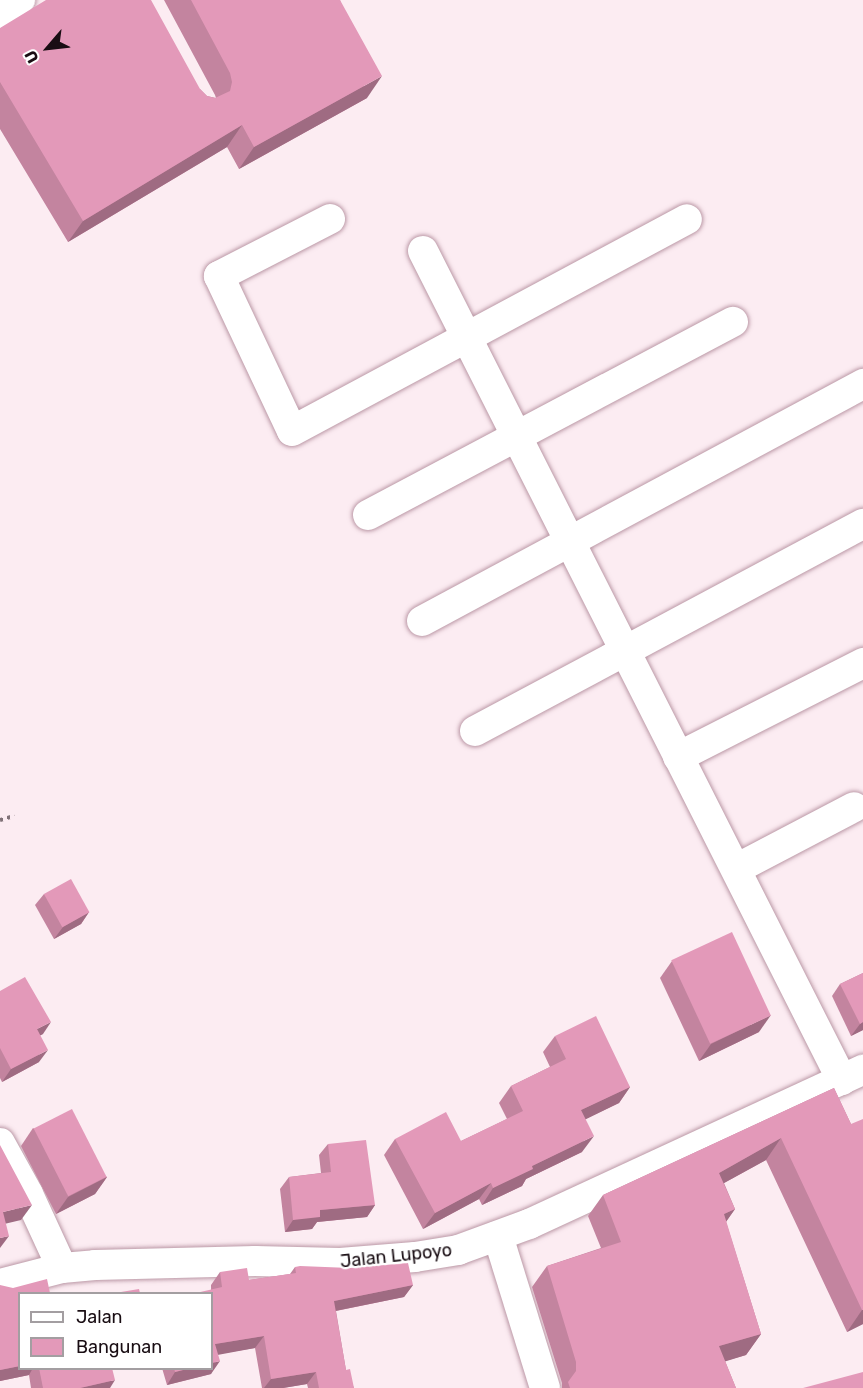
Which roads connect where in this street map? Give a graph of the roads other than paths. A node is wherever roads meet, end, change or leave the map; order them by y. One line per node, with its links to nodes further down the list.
1 (20, 0): 2 (street)
2 (0, 16)
3 (330, 219): 7 (street)
4 (687, 219): 7 (street)
5 (423, 251): 7 (street)
6 (733, 322): 9 (street)
7 (468, 337): 9 (street)
8 (863, 384): 12 (street)
9 (517, 434): 10 (street); 12 (street)
10 (368, 514)
11 (863, 525): 14 (street)
12 (571, 542): 13 (street); 14 (street)
13 (422, 621)
14 (625, 651): 16 (street); 17 (street)
15 (863, 663): 17 (street)
16 (475, 731)
17 (678, 757): 19 (street)
18 (854, 807): 19 (street)
19 (736, 869): 20 (street)
20 (852, 1075): 22 (street, Jalan Lupoyo)
21 (0, 1143): 23 (street)
22 (498, 1236): 23 (street, Jalan Lupoyo); 25 (street)
23 (62, 1269): 24 (street, Jalan Lupoyo)
24 (0, 1284)
25 (545, 1388)

